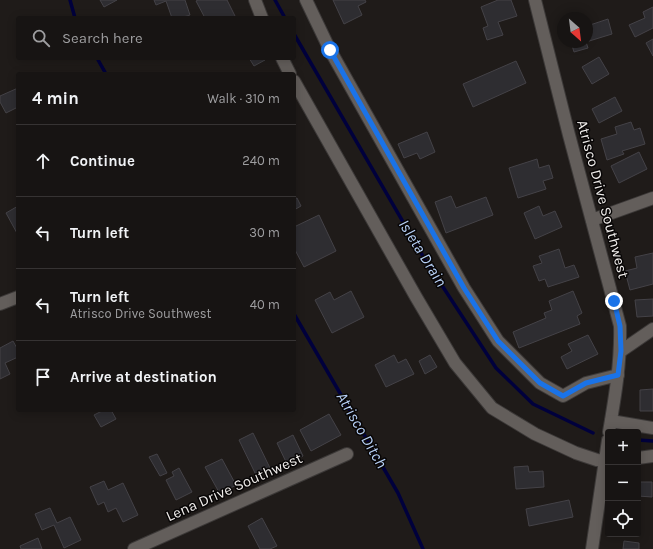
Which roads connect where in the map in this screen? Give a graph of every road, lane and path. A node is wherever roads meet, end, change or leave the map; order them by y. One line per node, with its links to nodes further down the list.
1 (255, 0): 4 (street)
2 (306, 0): 14 (street)
3 (535, 0): 9 (street, Atrisco Drive Southwest)
4 (261, 16)
5 (283, 60): 6 (street)
6 (289, 72)
7 (296, 85): 20 (street)
8 (653, 198): 9 (street)
9 (592, 220): 13 (street, Atrisco Drive Southwest)
10 (16, 297): 11 (street)
11 (0, 304)
12 (653, 328): 13 (street)
13 (621, 351): 14 (street, Atrisco Drive Southwest)
14 (618, 375): 15 (street, Atrisco Drive Southwest)
15 (610, 426): 16 (street)
16 (653, 428)
17 (348, 454): 22 (street, Lena Drive Southwest)
18 (653, 456): 19 (street)
19 (641, 458)
20 (605, 461)
21 (605, 465): 23 (street)
22 (134, 549)
23 (592, 549)

